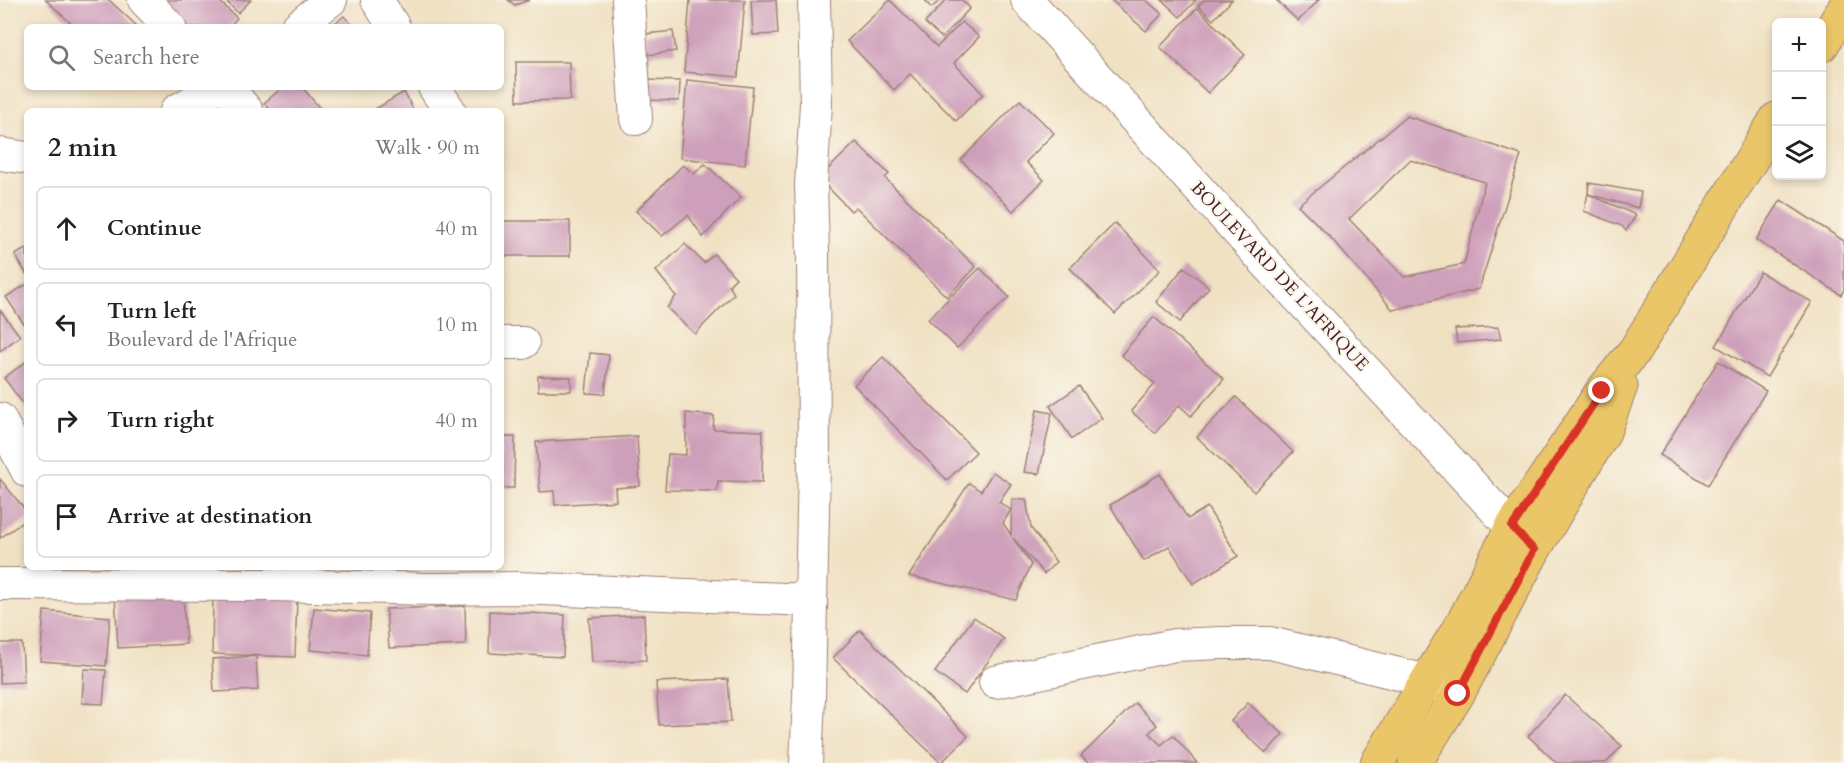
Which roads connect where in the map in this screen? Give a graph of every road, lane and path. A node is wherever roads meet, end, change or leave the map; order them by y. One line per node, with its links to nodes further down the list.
1 (144, 0): 8 (street)
2 (331, 0): 9 (street)
3 (376, 0): 10 (street)
4 (628, 0): 18 (street)
5 (814, 0): 30 (street)
6 (1027, 0): 25 (street, BOULEVARD DE L'AFRIQUE)
7 (1844, 8): 11 (main road)
8 (167, 24)
9 (301, 24)
10 (392, 24)
11 (1826, 37)
12 (212, 90): 15 (street)
13 (230, 90): 16 (street)
14 (436, 90): 17 (street)
15 (181, 108)
16 (245, 108)
17 (448, 108)
18 (636, 119)
19 (1772, 126): 22 (main road)
20 (0, 154): 21 (street)
21 (24, 158)
22 (1635, 350): 25 (main road); 26 (main road)
23 (0, 419): 24 (street)
24 (24, 465)
25 (1512, 527): 26 (street, BOULEVARD DE L'AFRIQUE); 31 (main road)
26 (1534, 550): 33 (main road)
27 (82, 575): 28 (street); 29 (street)
28 (337, 577): 30 (street)
29 (0, 584)
30 (810, 600): 34 (street)
31 (1428, 681): 32 (street); 33 (street); 35 (main road)
32 (995, 682)
33 (1458, 694): 36 (main road)
34 (806, 763)
35 (1377, 763)
36 (1415, 763)

